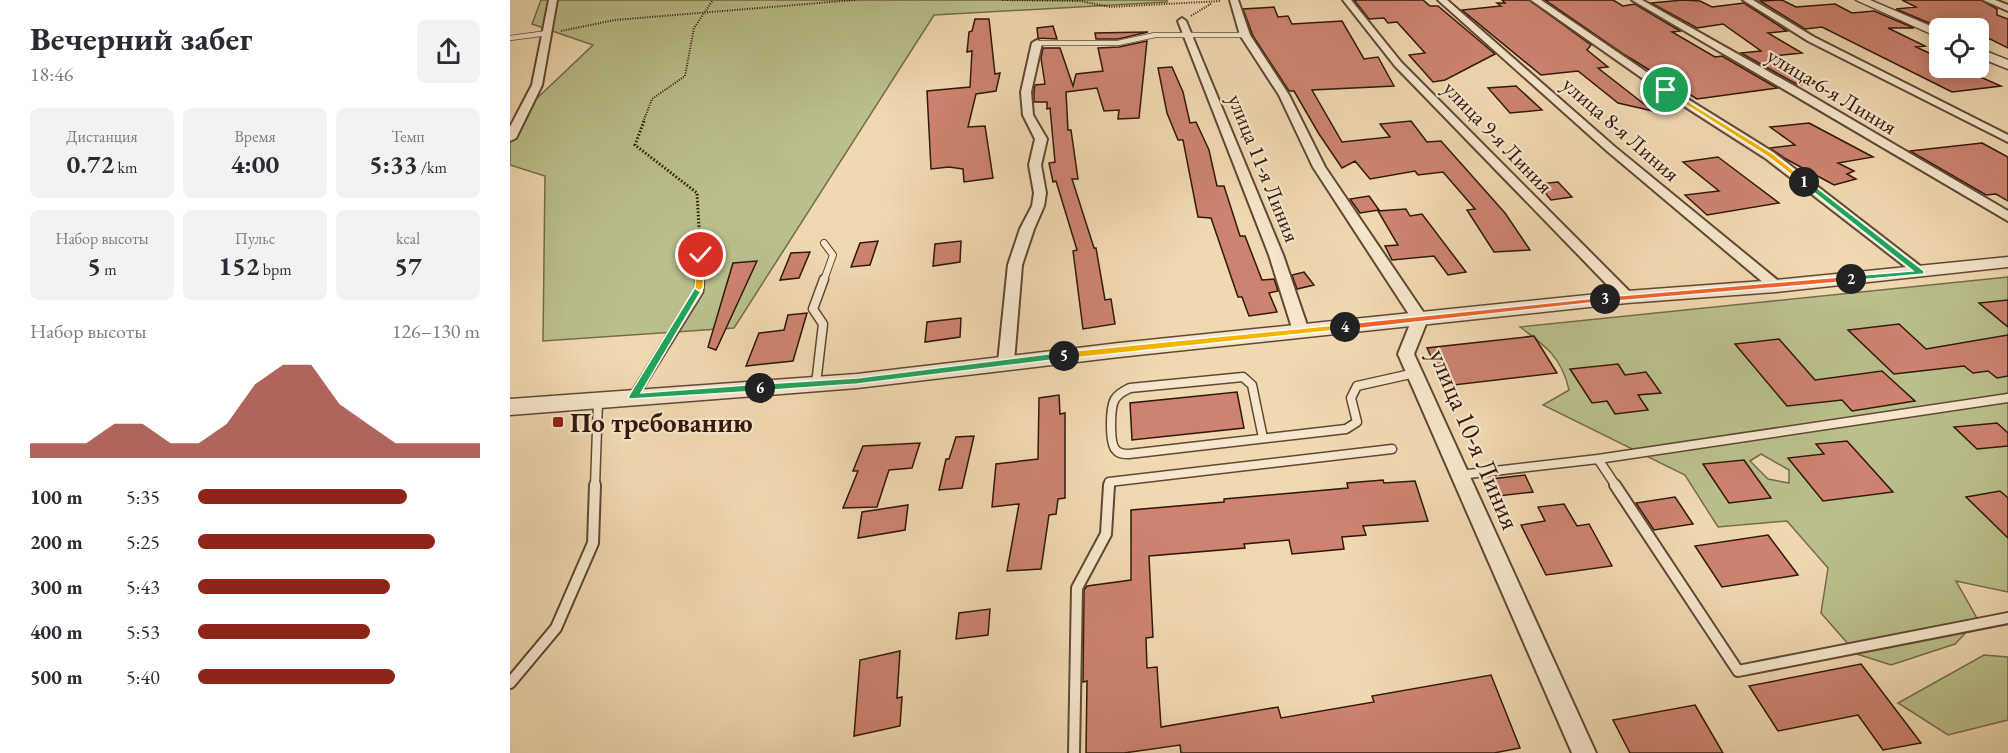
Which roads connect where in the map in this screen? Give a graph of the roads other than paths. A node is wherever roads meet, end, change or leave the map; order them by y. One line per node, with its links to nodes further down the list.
1 (553, 0): 14 (street)
2 (1234, 0): 3 (street); 15 (street, улица 10-я Линия)
3 (1239, 0)
4 (1347, 0): 29 (street, улица 9-я Линия)
5 (1442, 0): 28 (street, улица 8-я Линия)
6 (1535, 0): 27 (street)
7 (1636, 0): 23 (street, улица 6-я Линия)
8 (1747, 0): 22 (street)
9 (1862, 0): 13 (street)
10 (1987, 0): 11 (street)
11 (2008, 8)
12 (1182, 21): 16 (street, улица 11-я Линия)
13 (1929, 30)
14 (548, 33): 17 (lane); 21 (street)
15 (1245, 34): 16 (lane); 30 (street, улица 10-я Линия)
16 (1188, 35): 18 (lane); 31 (street, улица 11-я Линия)
17 (510, 38)
18 (1036, 43): 32 (street)
19 (1989, 57): 20 (street)
20 (2008, 65)
21 (510, 138)
22 (2008, 139)
23 (2008, 217)
24 (824, 243): 34 (lane)
25 (701, 255): 35 (lane)
26 (2008, 262): 27 (street)
27 (1921, 272): 28 (street)
28 (1776, 286): 29 (street)
29 (1627, 297): 30 (street)
30 (1420, 319): 31 (street); 33 (street, улица 10-я Линия)
31 (1302, 331): 32 (street)
32 (1006, 362): 34 (street)
33 (1415, 373): 39 (lane); 42 (street, улица 10-я Линия)
34 (816, 384): 35 (street)
35 (633, 397): 37 (street)
36 (2008, 398): 41 (lane)
37 (598, 400): 38 (street); 44 (lane)
38 (510, 406)
39 (1263, 438)
40 (1392, 449): 45 (lane)
41 (1598, 459): 42 (lane); 43 (lane)
42 (1460, 476): 46 (street, улица 10-я Линия)
43 (2008, 618)
44 (510, 683)
45 (1074, 753)
46 (1582, 753)

